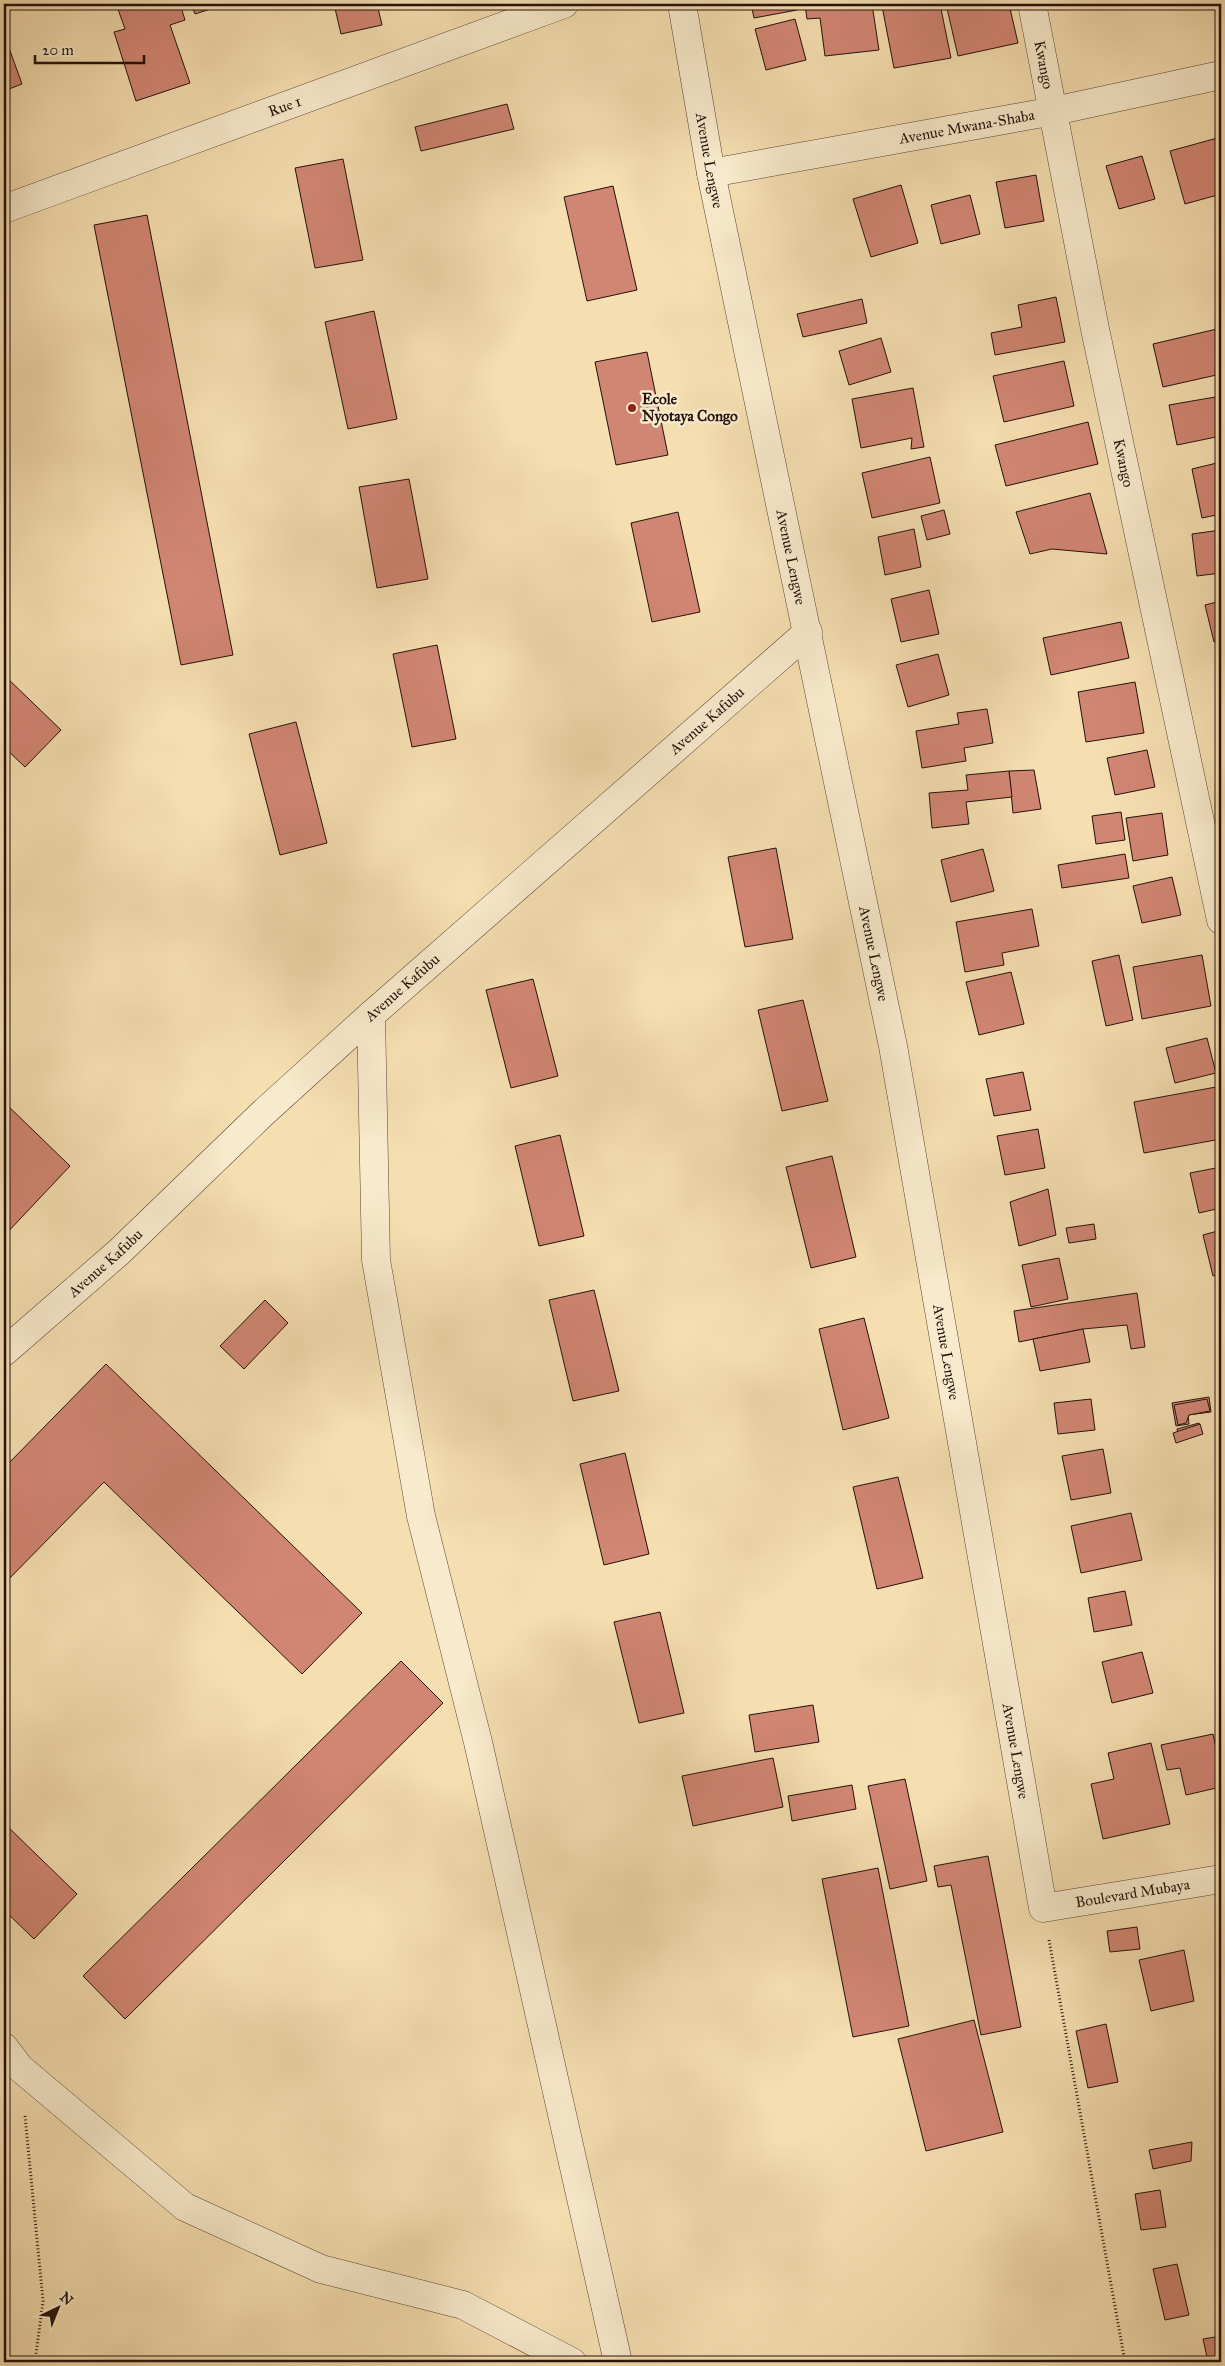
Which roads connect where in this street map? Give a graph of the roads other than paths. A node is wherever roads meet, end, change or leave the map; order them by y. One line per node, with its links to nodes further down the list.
1 (564, 4): 7 (street, Rue 1)
2 (682, 4): 6 (street, Avenue Lengwe)
3 (1032, 4): 5 (street, Kwango)
4 (1221, 75): 5 (street, Avenue Mwana-Shaba)
5 (1054, 111): 6 (street, Avenue Mwana-Shaba); 9 (street, Kwango)
6 (711, 173): 8 (street, Avenue Lengwe)
7 (4, 209)
8 (808, 632): 10 (street, Avenue Kafubu); 13 (street, Avenue Lengwe)
9 (1221, 920)
10 (371, 1015): 11 (street, Avenue Kafubu); 16 (street)
11 (4, 1352)
12 (1221, 1879): 13 (street, Boulevard Mubaya)
13 (1043, 1908)
14 (4, 2047): 15 (street)
15 (572, 2362)
16 (618, 2362)

